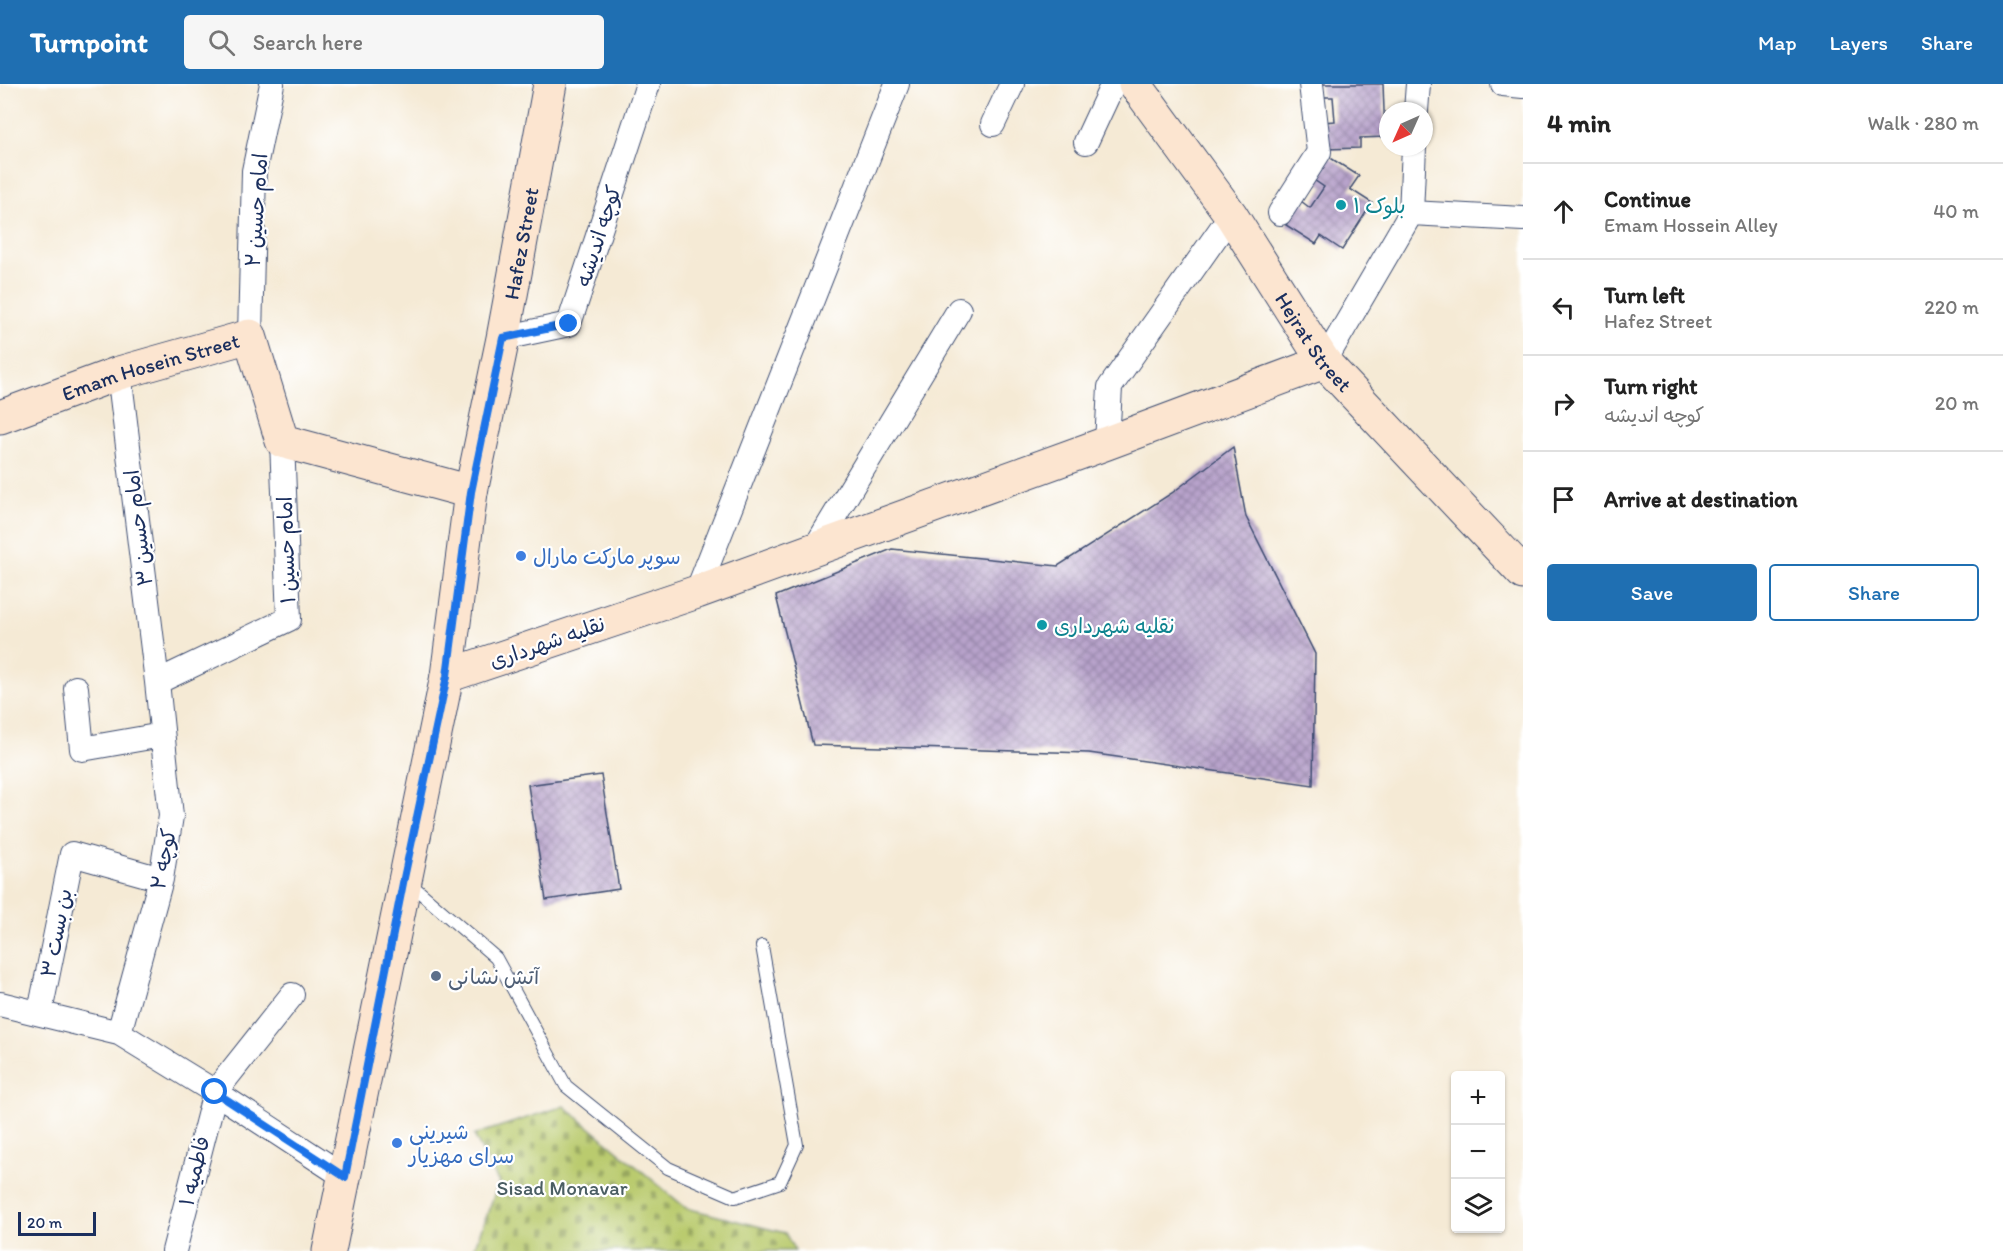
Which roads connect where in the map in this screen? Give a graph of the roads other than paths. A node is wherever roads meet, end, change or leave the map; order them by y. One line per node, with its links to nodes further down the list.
1 (272, 84): 21 (street, امام حسین ۲)
2 (550, 84): 22 (street, Hafez Street)
3 (648, 84): 22 (street, کوچه اندیشه)
4 (897, 84): 31 (street)
5 (1012, 84): 13 (street)
6 (1113, 84): 14 (street)
7 (1135, 84): 18 (street, Hejrat Street)
8 (1311, 84): 16 (street)
9 (1418, 84): 12 (street)
10 (1503, 84): 11 (street)
11 (1523, 86)
12 (1417, 102)
13 (993, 124)
14 (1086, 142)
15 (1414, 156): 17 (street)
16 (1280, 213)
17 (1411, 213): 19 (street); 23 (street)
18 (1231, 215): 23 (street, Hejrat Street); 27 (street)
19 (1523, 219)
20 (960, 310): 29 (street)
21 (250, 336): 24 (street, Emam Hosein Street); 26 (street, Emam Hosein Street)
22 (503, 338): 28 (street, Hafez Street)
23 (1323, 362): 27 (street, نقلیه شهرداری); 30 (street, Hejrat Street)
24 (119, 373): 25 (street, Emam Hosein Street); 33 (street, امام حسین ۳)
25 (0, 417)
26 (282, 441): 28 (street); 33 (street, امام حسین ۱)
27 (1107, 443): 29 (street, نقلیه شهرداری)
28 (471, 492): 32 (street, Hafez Street)
29 (815, 549): 31 (street, نقلیه شهرداری)
30 (1523, 573)
31 (697, 592): 32 (street, نقلیه شهرداری)
32 (447, 676): 36 (street, Hafez Street)
33 (157, 682): 35 (street, کوچه ۲)
34 (76, 687): 35 (street)
35 (162, 735): 37 (street, کوچه ۲)
36 (404, 878): 38 (lane); 44 (street, Hafez Street)
37 (161, 879): 41 (street, بن بست ۳); 42 (street, کوچه ۲)
38 (762, 946)
39 (292, 995): 43 (street)
40 (0, 1004): 41 (street)
41 (40, 1012): 42 (street)
42 (119, 1033): 43 (street)
43 (215, 1092): 44 (street); 45 (street, فاطمیه ۱)
44 (345, 1177): 46 (street, Hafez Street)
45 (174, 1251)
46 (329, 1251)

